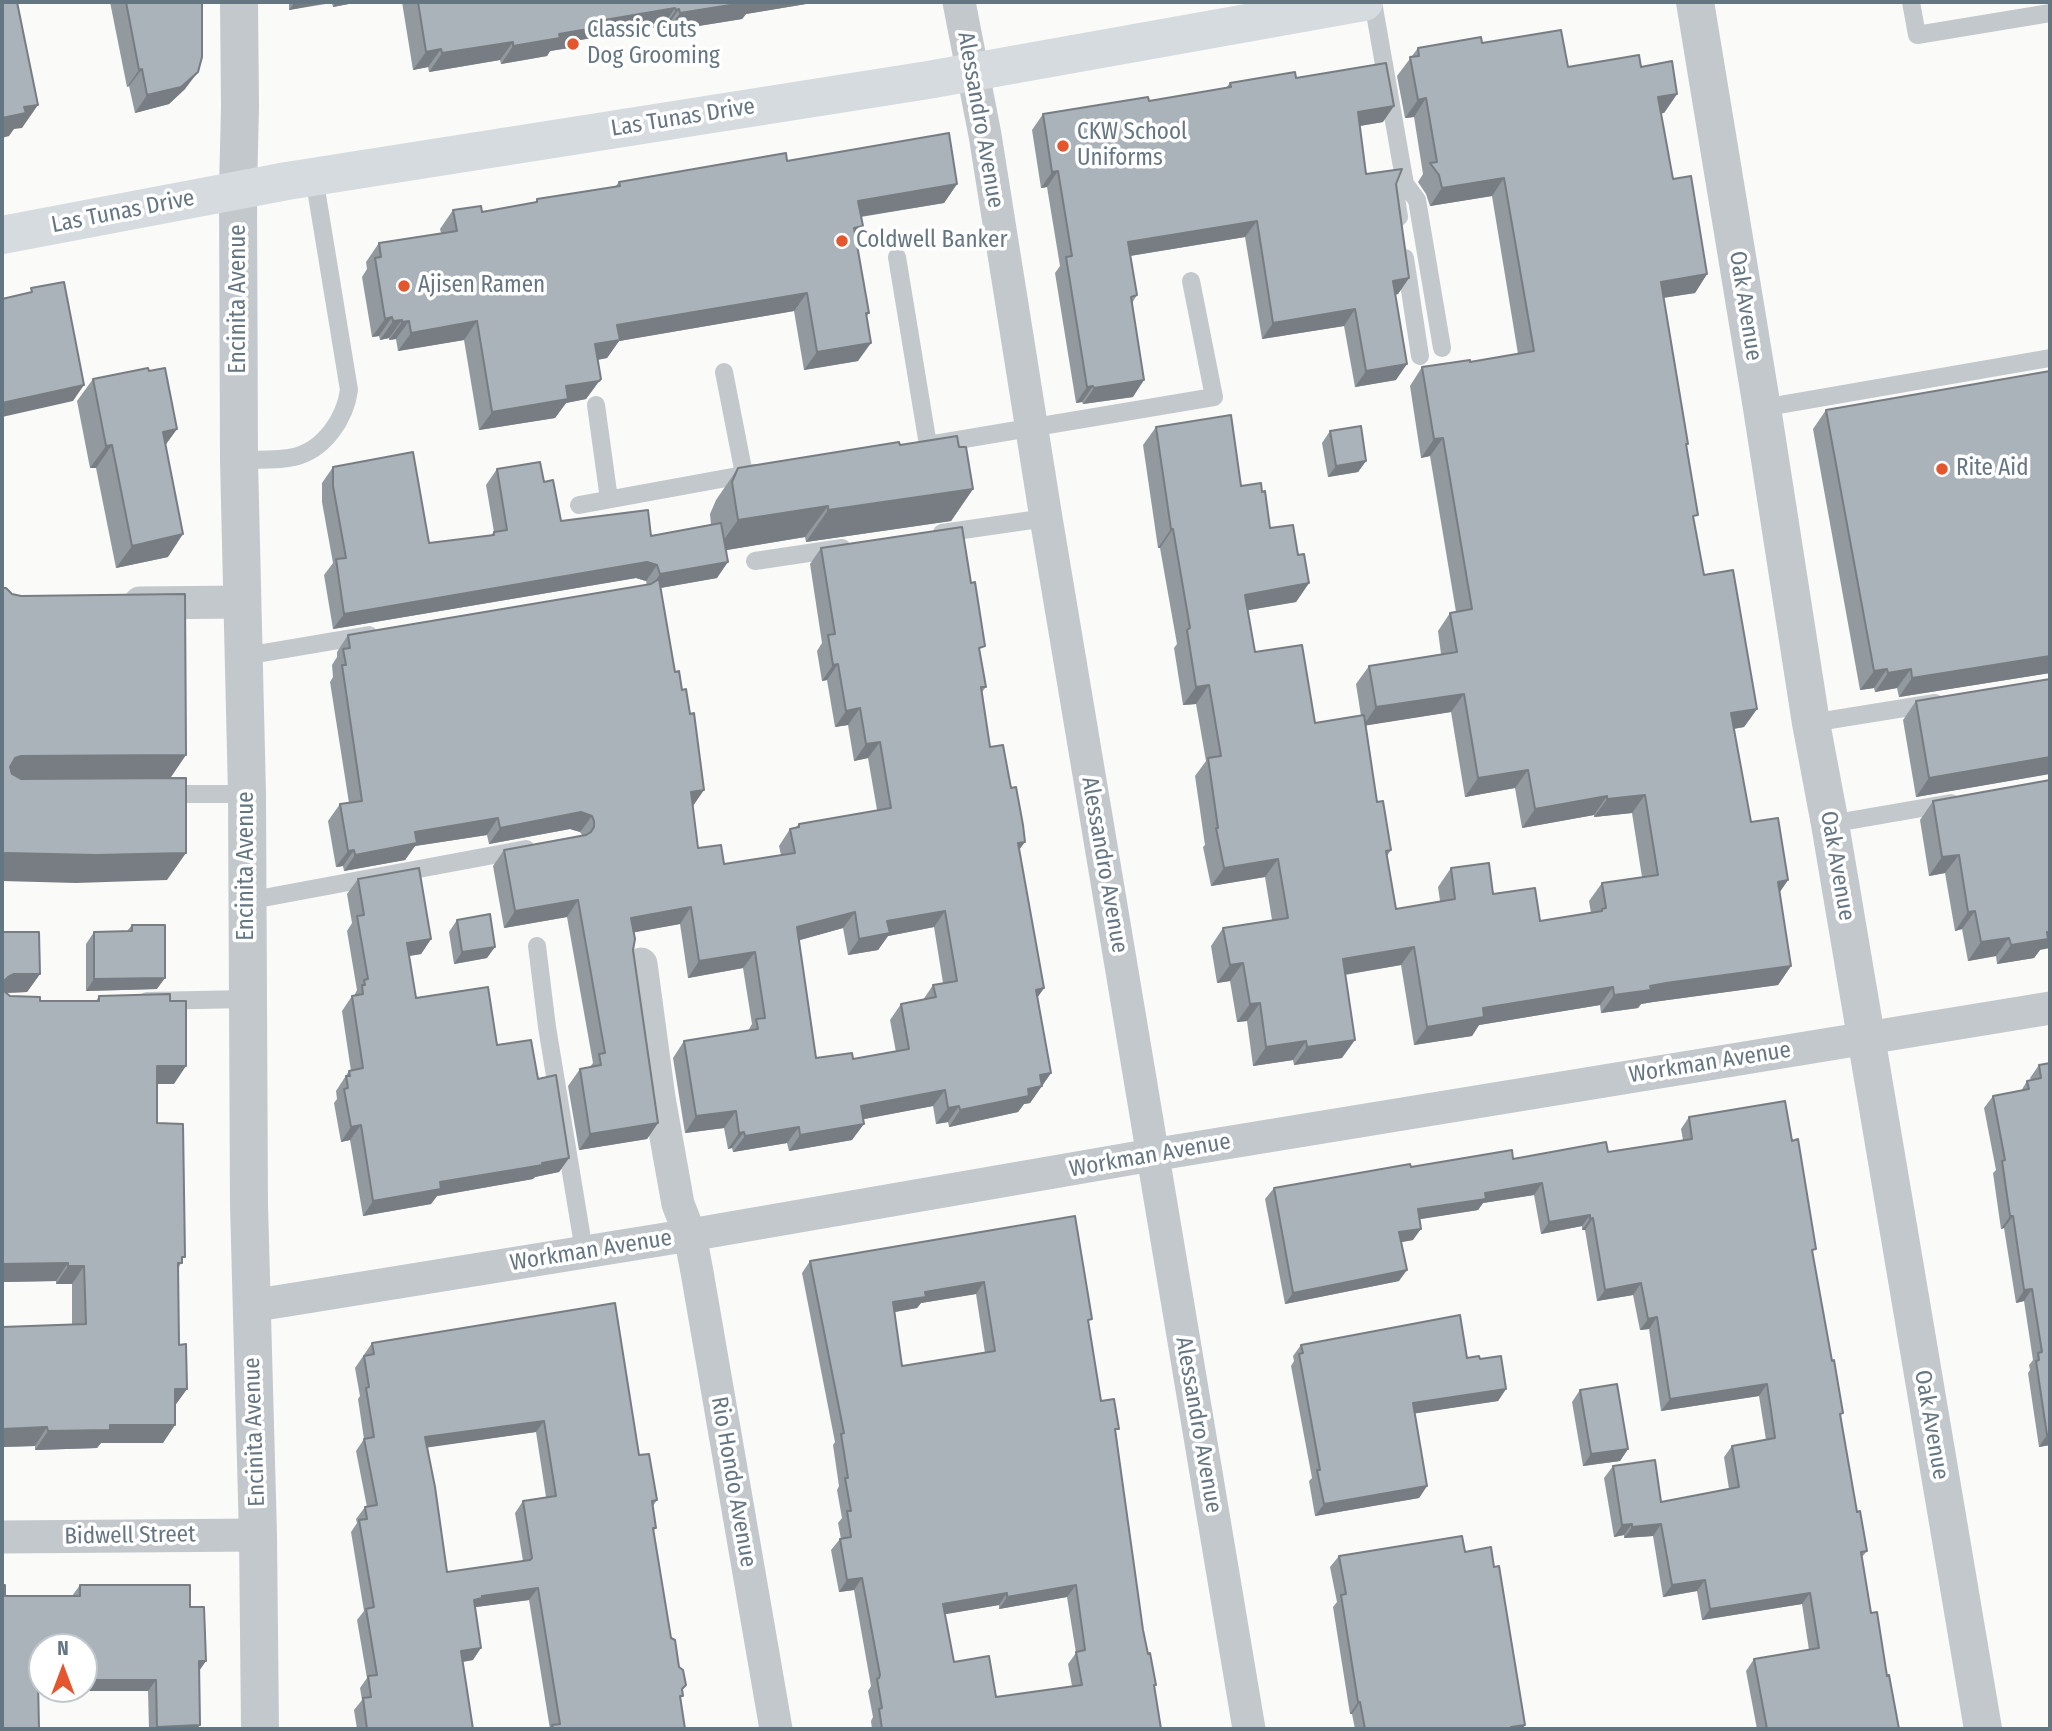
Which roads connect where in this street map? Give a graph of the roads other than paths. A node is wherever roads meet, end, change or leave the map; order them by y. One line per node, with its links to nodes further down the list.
1 (239, 2): 11 (street, Encinita Avenue)
2 (959, 2): 8 (street, Alessandro Avenue)
3 (1364, 2): 8 (main road, Las Tunas Drive)
4 (1373, 2): 10 (lane)
5 (1695, 2): 20 (street, Oak Avenue)
6 (1910, 2): 7 (lane)
7 (2050, 13)
8 (973, 71): 9 (main road, Las Tunas Drive); 21 (street, Alessandro Avenue)
9 (314, 177): 11 (main road, Las Tunas Drive); 22 (lane)
10 (1405, 184): 15 (lane); 16 (lane)
11 (238, 190): 12 (main road, Las Tunas Drive); 22 (street, Encinita Avenue)
12 (2, 235)
13 (897, 257): 21 (lane)
14 (1191, 281): 21 (lane)
15 (1442, 348)
16 (1420, 356)
17 (2050, 358): 20 (lane)
18 (724, 372): 24 (lane)
19 (596, 405): 25 (lane)
20 (1762, 408): 36 (street, Oak Avenue)
21 (1032, 428): 27 (street, Alessandro Avenue)
22 (239, 460): 31 (street, Encinita Avenue)
23 (771, 470): 24 (lane)
24 (744, 474): 25 (lane)
25 (609, 499): 26 (lane)
26 (579, 505)
27 (1046, 518): 28 (lane); 49 (street, Alessandro Avenue)
28 (922, 536)
29 (852, 547): 30 (lane)
30 (755, 561)
31 (243, 602): 32 (street); 34 (street, Encinita Avenue)
32 (107, 604)
33 (380, 633): 34 (lane)
34 (244, 656): 38 (street, Encinita Avenue)
35 (1957, 699): 36 (lane)
36 (1811, 723): 40 (street, Oak Avenue)
37 (151, 794): 38 (lane)
38 (247, 794): 42 (street, Encinita Avenue)
39 (1971, 799): 40 (lane)
40 (1830, 824): 48 (street, Oak Avenue)
41 (545, 845): 42 (lane)
42 (247, 901): 45 (street, Encinita Avenue)
43 (537, 946): 51 (lane)
44 (642, 964): 50 (street, Rio Hondo Avenue)
45 (248, 999): 46 (lane); 52 (street, Encinita Avenue)
46 (125, 1002)
47 (2050, 1008): 48 (street, Workman Avenue)
48 (1867, 1039): 49 (street, Workman Avenue); 58 (street, Oak Avenue)
49 (1152, 1155): 50 (street, Workman Avenue); 57 (street, Alessandro Avenue)
50 (690, 1235): 51 (street, Workman Avenue); 56 (street, Rio Hondo Avenue)
51 (584, 1251): 52 (street, Workman Avenue)
52 (251, 1306): 53 (street, Encinita Avenue)
53 (258, 1535): 54 (street, Bidwell Street); 55 (street, Encinita Avenue)
54 (2, 1537)
55 (260, 1729)
56 (776, 1729)
57 (1249, 1729)
58 (1983, 1729)

